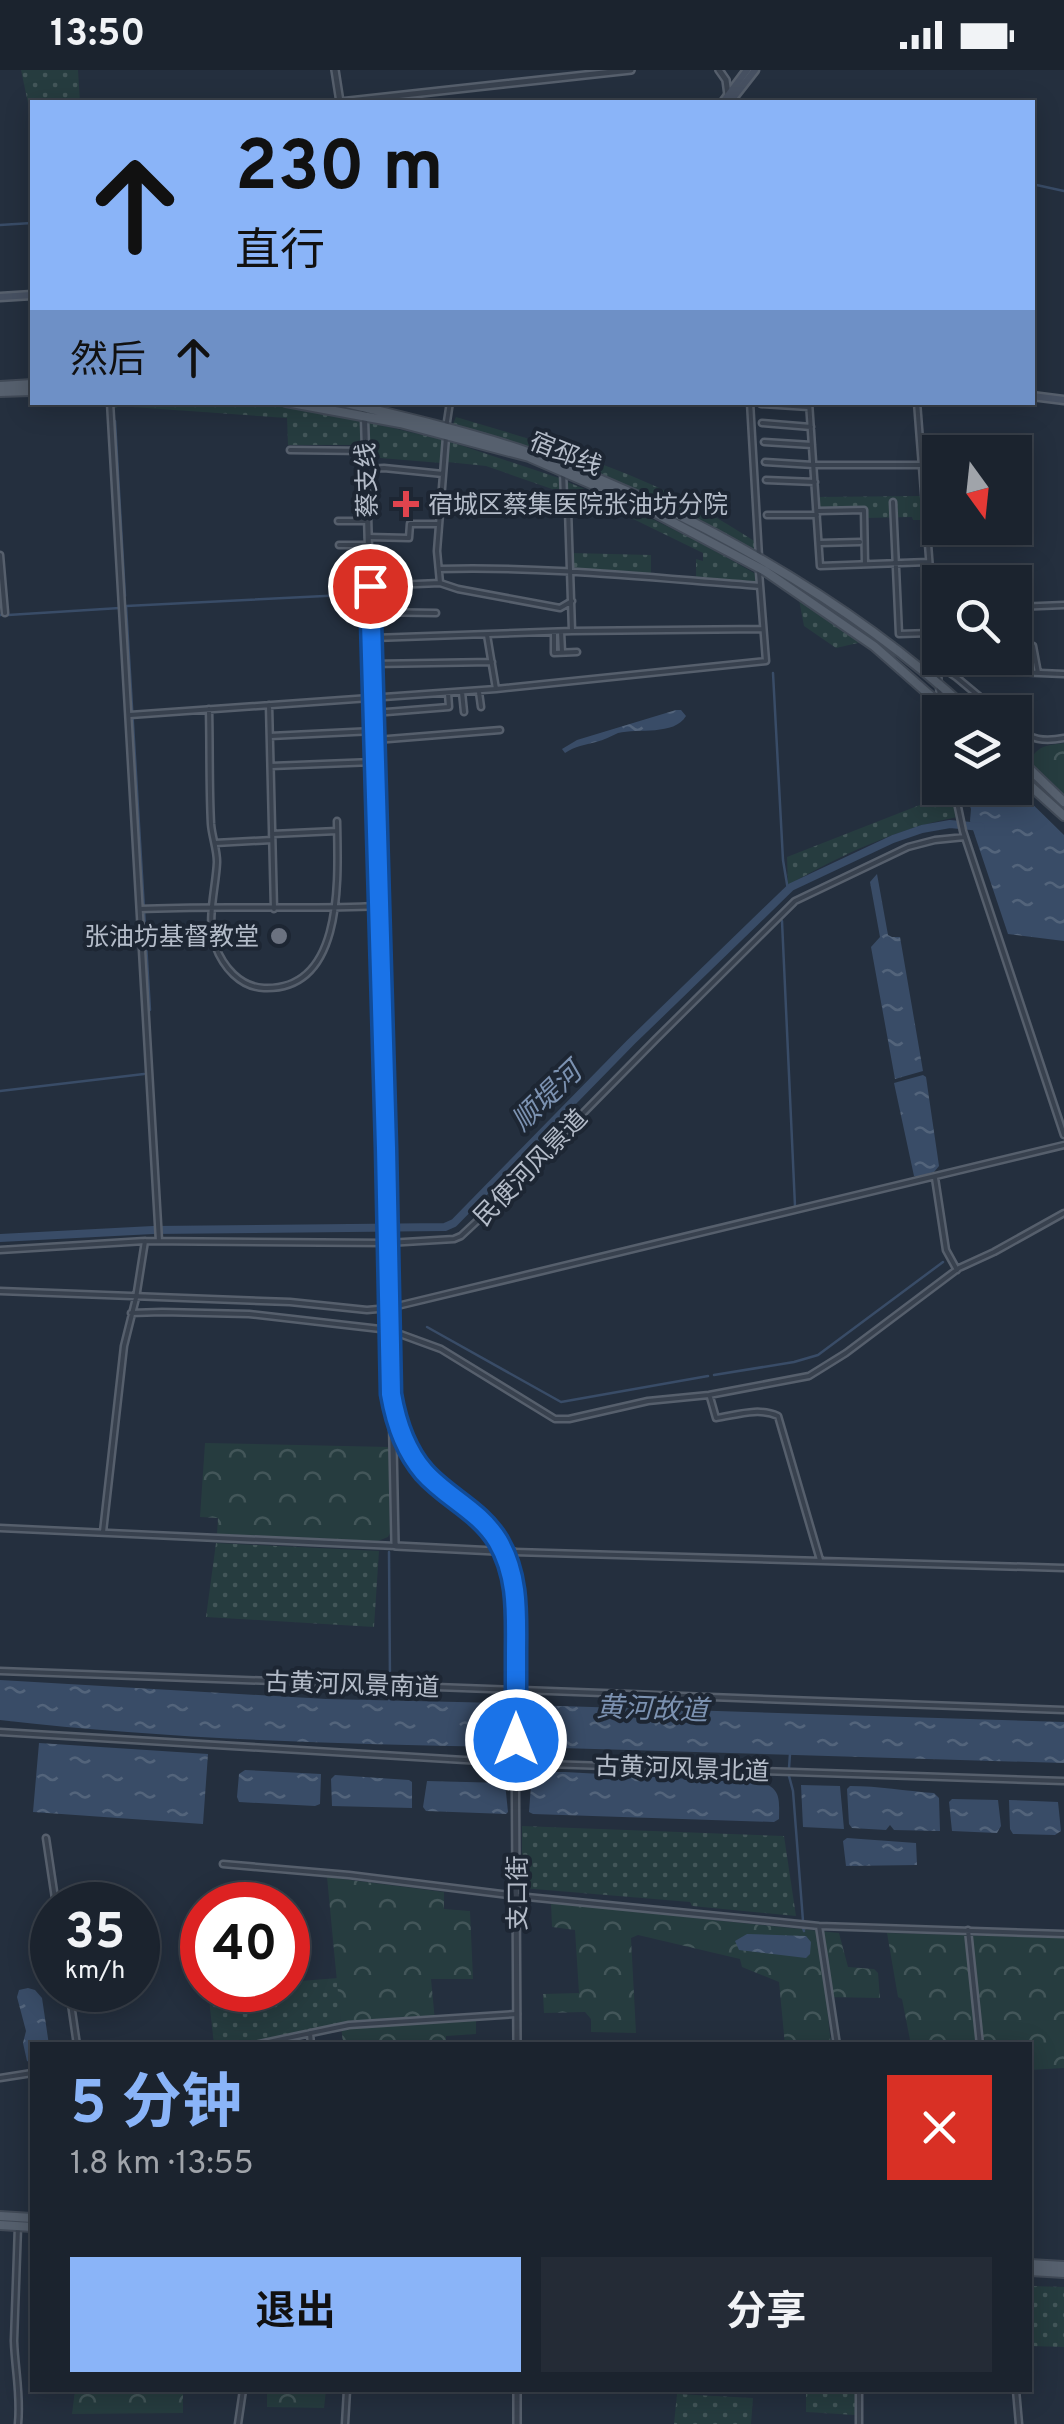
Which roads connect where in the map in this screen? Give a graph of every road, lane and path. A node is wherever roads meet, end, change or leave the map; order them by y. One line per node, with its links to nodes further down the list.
1 (334, 70): 6 (street)
2 (631, 70): 7 (street)
3 (719, 70): 8 (street)
4 (747, 70): 8 (main road)
5 (755, 70): 8 (main road)
6 (340, 100)
7 (358, 100)
8 (727, 100)
9 (30, 295): 10 (main road)
10 (0, 297)
11 (30, 387): 12 (main road)
12 (0, 389)
13 (1035, 396): 14 (main road)
14 (1064, 400)
15 (110, 405): 97 (street)
16 (319, 405): 21 (main road, 宿邳线)
17 (450, 405): 24 (street)
18 (750, 405): 50 (street)
19 (809, 405): 23 (street)
20 (917, 405): 31 (street)
21 (364, 409): 24 (main road, 宿邳线); 28 (street, 蔡支线)
22 (762, 424): 23 (street)
23 (811, 426): 26 (street)
24 (446, 432): 33 (main road, 宿邳线); 34 (street); 50 (main road, 宿邳线)
25 (764, 442): 26 (street)
26 (812, 446): 30 (street)
27 (290, 450): 28 (street)
28 (365, 451): 32 (street, 蔡支线)
29 (765, 462): 30 (street)
30 (814, 465): 31 (street); 36 (street)
31 (922, 465)
32 (366, 469): 34 (street); 41 (street, 蔡支线)
33 (563, 472): 50 (main road, 宿邳线); 55 (street)
34 (444, 474): 42 (street)
35 (766, 480): 36 (street)
36 (814, 482): 38 (street)
37 (893, 502): 51 (street)
38 (817, 513): 39 (street); 44 (street); 52 (street)
39 (767, 515)
40 (338, 521): 41 (street)
41 (368, 521): 43 (street, 蔡支线)
42 (440, 524): 43 (street); 54 (street)
43 (368, 541): 46 (street); 57 (street, 蔡支线)
44 (819, 542): 45 (street); 52 (street)
45 (860, 542)
46 (338, 545)
47 (927, 545): 49 (street)
48 (0, 554): 64 (street)
49 (928, 562): 51 (street); 53 (street)
50 (759, 563): 58 (street); 82 (main road, 宿邳线); 87 (main road, 宿邳线)
51 (895, 563): 52 (street); 69 (street)
52 (865, 564)
53 (928, 565)
54 (439, 570): 55 (street); 56 (street)
55 (570, 570): 58 (street); 59 (street)
56 (440, 583): 57 (street); 59 (street)
57 (370, 586): 62 (street, 蔡支线)
58 (760, 586): 65 (street)
59 (572, 601): 66 (street)
60 (1064, 604): 61 (street)
61 (1032, 606)
62 (370, 612): 63 (street); 71 (street, 蔡支线)
63 (436, 613)
64 (5, 614)
65 (763, 629): 66 (street); 83 (street)
66 (572, 631): 68 (street)
67 (554, 632): 68 (street); 70 (street); 73 (street)
68 (561, 632): 73 (street)
69 (922, 633)
70 (487, 634): 71 (street); 75 (street)
71 (371, 638): 76 (street, 蔡支线)
72 (1032, 646): 78 (street)
73 (562, 652): 74 (street)
74 (577, 652)
75 (492, 662): 76 (street); 83 (street)
76 (372, 664): 91 (street, 蔡支线)
77 (1032, 673): 78 (street)
78 (1038, 673): 79 (street)
79 (1064, 674)
80 (938, 675): 82 (street)
81 (952, 675): 90 (street)
82 (939, 686): 88 (street); 89 (main road, 宿邳线)
83 (496, 689): 84 (street)
84 (479, 690): 85 (street); 93 (street)
85 (462, 692): 86 (street); 95 (street)
86 (448, 693): 91 (street); 96 (street)
87 (927, 695)
88 (940, 695)
89 (950, 695)
90 (977, 695)
91 (373, 698): 92 (street); 96 (street, 蔡支线)
92 (269, 705): 94 (street); 100 (street)
93 (480, 707)
94 (209, 709): 97 (street); 115 (street)
95 (464, 712)
96 (373, 714): 98 (street, 蔡支线)
97 (132, 715): 120 (street)
98 (374, 730): 100 (street); 103 (street, 蔡支线)
99 (500, 730): 103 (street)
100 (270, 736): 105 (street)
101 (1032, 738): 102 (street)
102 (1064, 738)
103 (374, 740): 104 (street, 蔡支线)
104 (374, 762): 105 (street); 117 (street, 蔡支线)
105 (270, 766): 114 (street)
106 (1032, 771): 108 (main road)
107 (1032, 787): 110 (main road)
108 (1064, 802)
109 (958, 805): 113 (street)
110 (1064, 816)
111 (337, 822): 112 (street)
112 (337, 831): 114 (street); 119 (street)
113 (964, 834): 121 (street); 127 (street, 民便河风景道)
114 (272, 837): 115 (street); 118 (street)
115 (214, 843): 116 (street)
116 (213, 905): 118 (street); 119 (street); 120 (street)
117 (378, 906): 119 (street); 127 (street, 蔡支线)
118 (274, 908): 119 (street)
119 (334, 908)
120 (142, 909): 125 (street)
121 (1064, 1135)
122 (1064, 1145): 123 (street)
123 (934, 1176): 129 (street); 132 (street)
124 (1064, 1213): 129 (street)
125 (159, 1239): 126 (street, 民便河风景道); 127 (street, 民便河风景道)
126 (145, 1241): 128 (street, 民便河风景道); 131 (street)
127 (388, 1244): 132 (street, 蔡支线)
128 (0, 1250)
129 (957, 1270): 136 (street)
130 (0, 1290): 131 (street)
131 (136, 1298): 132 (street); 133 (street)
132 (388, 1308): 134 (street, 蔡支线)
133 (131, 1313): 134 (street); 138 (street)
134 (389, 1330): 135 (street, 蔡支线); 136 (street)
135 (391, 1394): 139 (street, 蔡支线); 140 (street)
136 (710, 1395): 142 (street)
137 (0, 1528): 138 (street)
138 (103, 1532): 139 (street)
139 (396, 1546): 140 (street)
140 (503, 1551): 141 (street); 144 (street)
141 (514, 1552): 142 (street); 144 (street)
142 (820, 1560): 143 (street)
143 (1064, 1568)
144 (516, 1590): 146 (street)
145 (0, 1670): 146 (street, 古黄河风景南道)
146 (516, 1690): 147 (street, 古黄河风景南道); 149 (street, 支口街)
147 (1064, 1710)
148 (0, 1732): 149 (street, 古黄河风景北道)
149 (516, 1763): 150 (street, 古黄河风景北道); 154 (street, 支口街)
150 (1064, 1781)
151 (46, 1838): 153 (street)
152 (223, 1864): 154 (street)
153 (53, 1882)
154 (516, 1896): 155 (street); 159 (street, 支口街)
155 (819, 1926): 156 (street); 165 (street)
156 (968, 1930): 157 (street); 166 (street)
157 (1064, 1934)
158 (73, 2012): 161 (street)
159 (517, 2014): 160 (street); 164 (street, 支口街)
160 (310, 2033): 162 (street); 163 (street)
161 (78, 2042)
162 (268, 2042)
163 (312, 2042)
164 (517, 2042)
165 (837, 2042)
166 (980, 2042)
167 (30, 2073): 168 (street)
168 (0, 2078)
169 (0, 2216): 170 (main road)
170 (30, 2218)
171 (0, 2225): 172 (main road)
172 (18, 2226): 173 (main road); 181 (street)
173 (30, 2227)
174 (1032, 2268): 175 (main road)
175 (1064, 2269)
176 (242, 2392): 182 (street)
177 (346, 2392): 183 (street)
178 (517, 2392): 184 (street)
179 (859, 2392): 185 (street)
180 (1016, 2392): 186 (street)
181 (18, 2424)
182 (238, 2424)
183 (345, 2424)
184 (517, 2424)
185 (859, 2424)
186 (1018, 2424)

